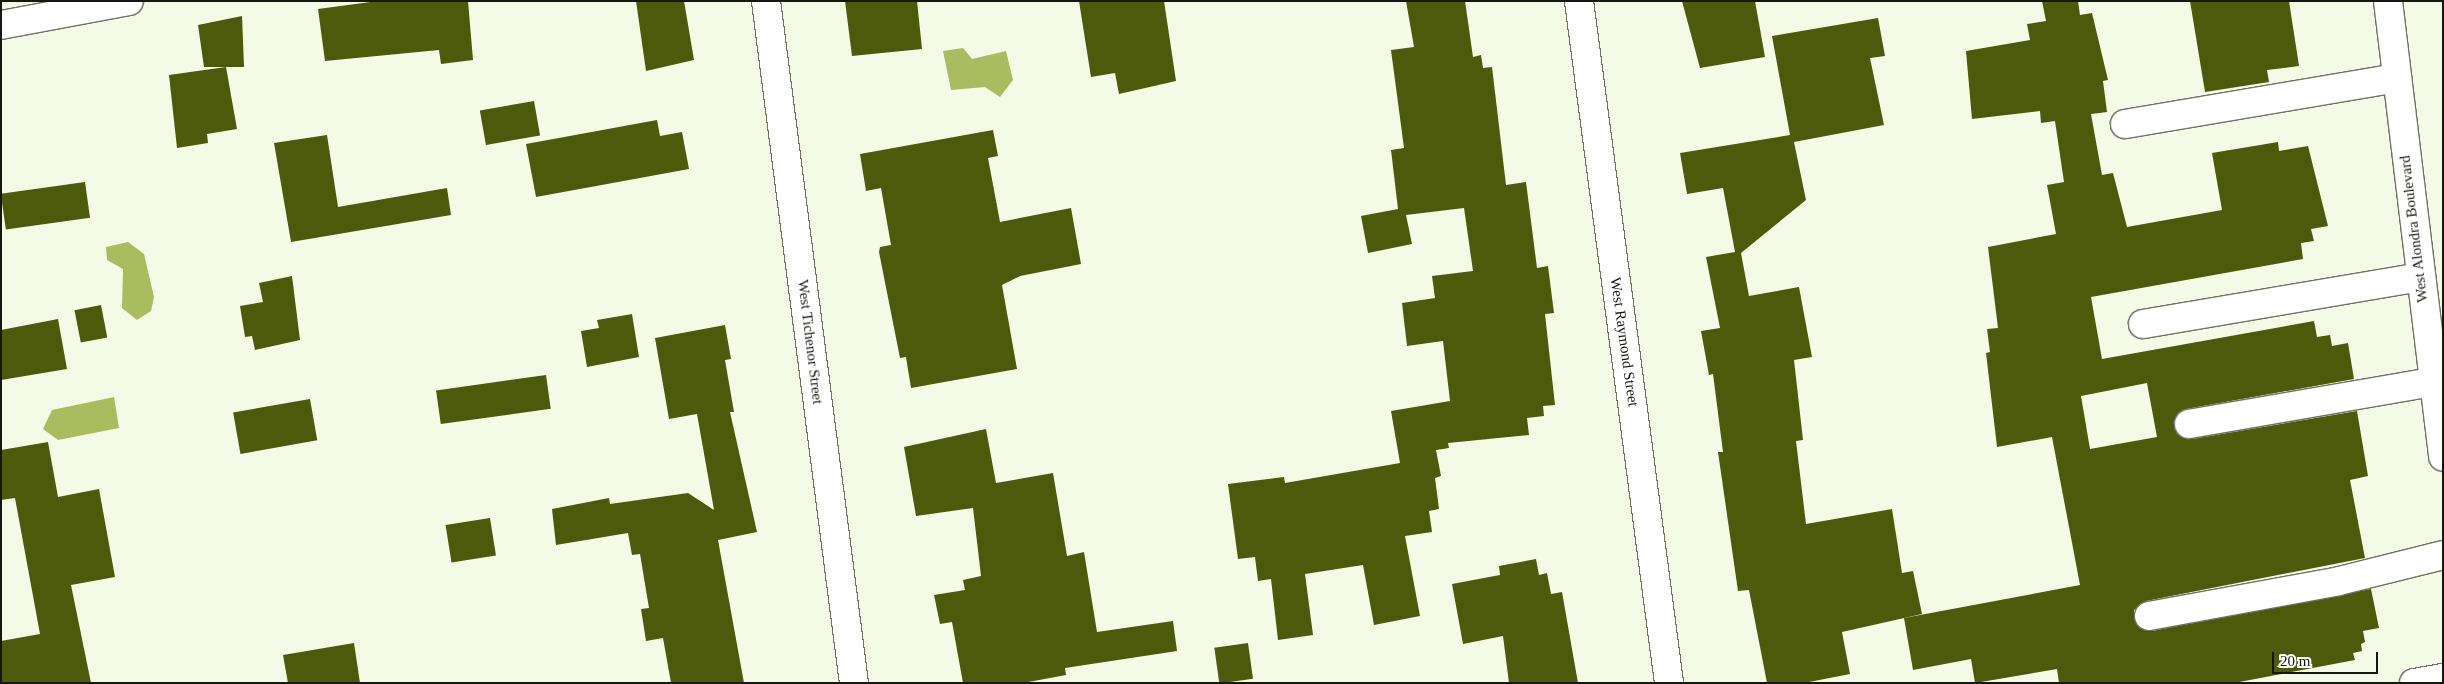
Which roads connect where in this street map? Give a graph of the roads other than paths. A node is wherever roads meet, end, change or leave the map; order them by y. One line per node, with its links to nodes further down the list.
1 (129, 1): 5 (street)
2 (766, 1): 16 (street, West Tichenor Street)
3 (1579, 1): 17 (street, West Raymond Street)
4 (2388, 1): 6 (street, West Alondra Boulevard)
5 (1, 24)
6 (2396, 78): 7 (street); 8 (street, West Alondra Boulevard)
7 (2125, 124)
8 (2420, 277): 9 (street); 10 (street, West Alondra Boulevard)
9 (2143, 324)
10 (2433, 382): 11 (street); 12 (street, West Alondra Boulevard)
11 (2189, 424)
12 (2443, 457)
13 (2443, 555): 14 (street)
14 (2149, 616)
15 (2443, 678): 18 (street)
16 (854, 683)
17 (1669, 683)
18 (2414, 683)

